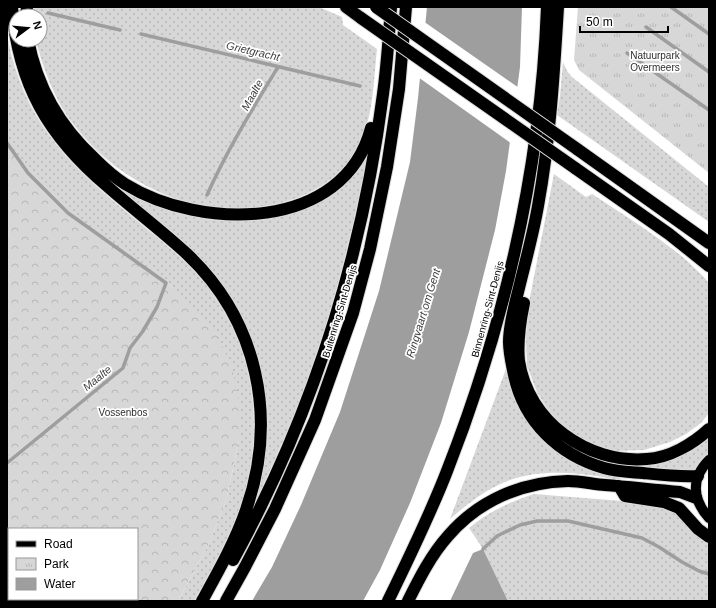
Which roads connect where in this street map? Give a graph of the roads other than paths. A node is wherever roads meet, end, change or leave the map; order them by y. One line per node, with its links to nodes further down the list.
1 (12, 7): 20 (highway)
2 (346, 7): 12 (highway, bridge)
3 (376, 7): 10 (highway, bridge)
4 (391, 7): 9 (highway)
5 (406, 7): 22 (highway, Buitenring-Sint-Denijs)
6 (546, 7): 23 (highway, Binnenring-Sint-Denijs)
7 (558, 7): 11 (highway)
8 (30, 48): 9 (highway)
9 (383, 95): 21 (highway)
10 (709, 243)
11 (528, 252): 13 (highway); 15 (highway)
12 (709, 266)
13 (709, 429)
14 (709, 460): 15 (main road)
15 (698, 476): 17 (main road)
16 (619, 486): 17 (highway); 19 (highway); 24 (highway)
17 (696, 498): 18 (main road)
18 (709, 518)
19 (709, 536)
20 (202, 601)
21 (210, 601)
22 (226, 601)
23 (388, 601)
24 (408, 601)

